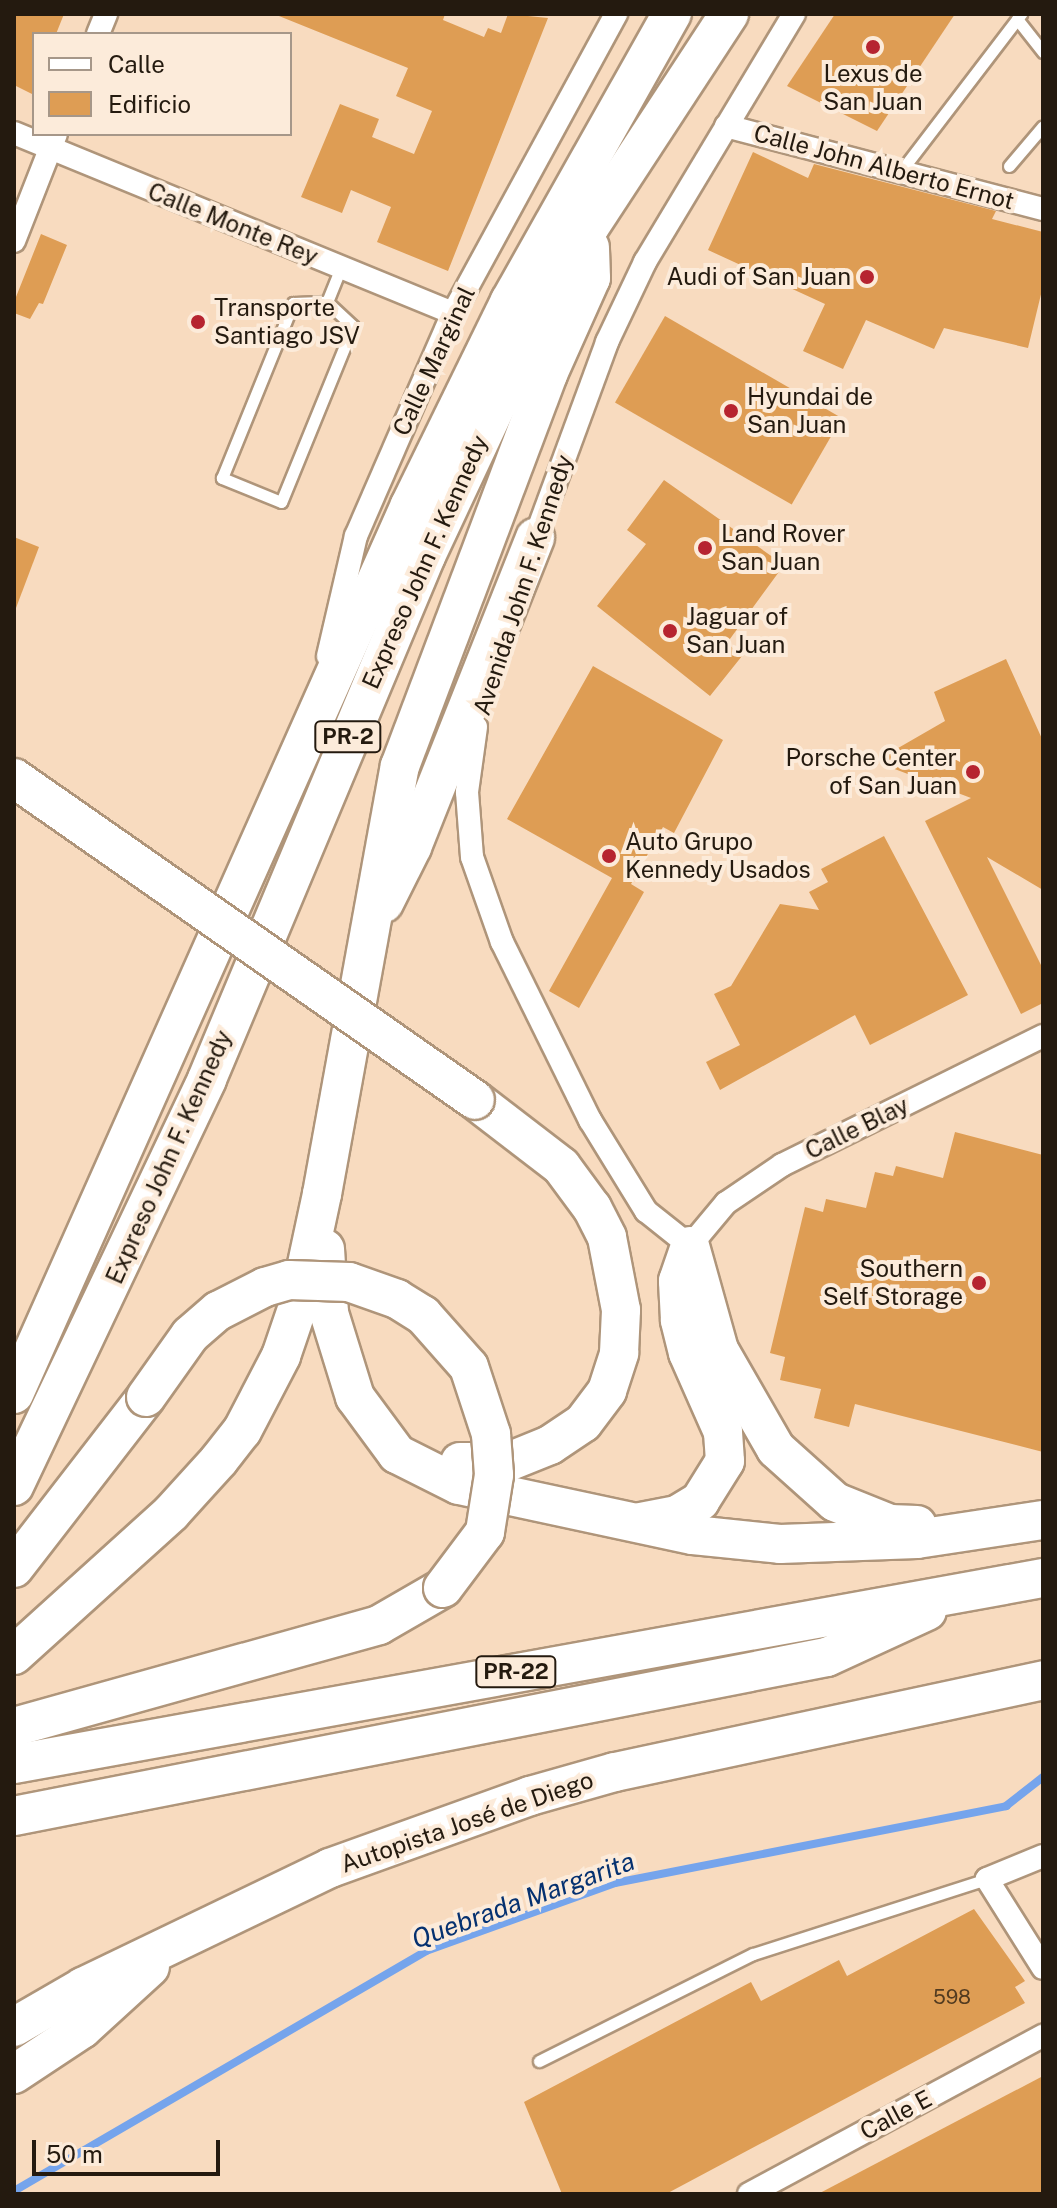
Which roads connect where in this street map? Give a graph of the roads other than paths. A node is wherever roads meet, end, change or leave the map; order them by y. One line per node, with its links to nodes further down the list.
1 (672, 14): 21 (highway, Expreso John F. Kennedy / PR-2)
2 (729, 14): 15 (highway, Expreso John F. Kennedy / PR-2)
3 (794, 14): 8 (street, Avenida John F. Kennedy)
4 (1019, 16): 6 (lane); 13 (lane)
5 (608, 18): 19 (street, Calle Marginal)
6 (1038, 35): 7 (lane)
7 (1043, 52)
8 (726, 126): 13 (street, Calle John Alberto Ernot); 20 (street, Avenida John F. Kennedy)
9 (1043, 126): 12 (lane)
10 (14, 133): 11 (street, Calle Monte Rey)
11 (53, 142): 16 (street); 17 (street, Calle Monte Rey)
12 (1009, 166)
13 (901, 171): 14 (street, Calle John Alberto Ernot)
14 (1043, 209)
15 (589, 228): 23 (highway); 29 (highway, Expreso John F. Kennedy / PR-2)
16 (14, 241)
17 (341, 267): 18 (lane); 19 (street, Calle Monte Rey)
18 (327, 302): 18 (lane)
19 (453, 313): 21 (street, Calle Marginal)
20 (535, 538): 23 (highway); 26 (street, Avenida John F. Kennedy)
21 (310, 732): 27 (highway, Expreso John F. Kennedy / PR-2)
22 (14, 778): 28 (highway, bridge)
23 (365, 941): 25 (highway)
24 (1043, 1036): 26 (street, Calle Blay)
25 (322, 1194): 28 (highway); 35 (highway)
26 (690, 1246): 30 (highway); 31 (highway)
27 (15, 1392)
28 (355, 1397): 31 (highway)
29 (14, 1486)
30 (1033, 1522): 31 (highway)
31 (634, 1523)
32 (14, 1568): 37 (highway, bridge)
33 (1035, 1579): 34 (highway, PR-22)
34 (977, 1589): 38 (highway, PR-22); 39 (highway)
35 (14, 1655)
36 (1043, 1680): 42 (highway, Autopista José de Diego)
37 (14, 1727)
38 (14, 1764)
39 (14, 1816)
40 (1043, 1856): 41 (street)
41 (987, 1879): 43 (street); 46 (lane)
42 (180, 1939): 44 (highway, Autopista José de Diego); 47 (highway)
43 (1043, 1968)
44 (14, 2027)
45 (1043, 2036): 48 (street, Calle E)
46 (539, 2061)
47 (14, 2074)
48 (749, 2194)

